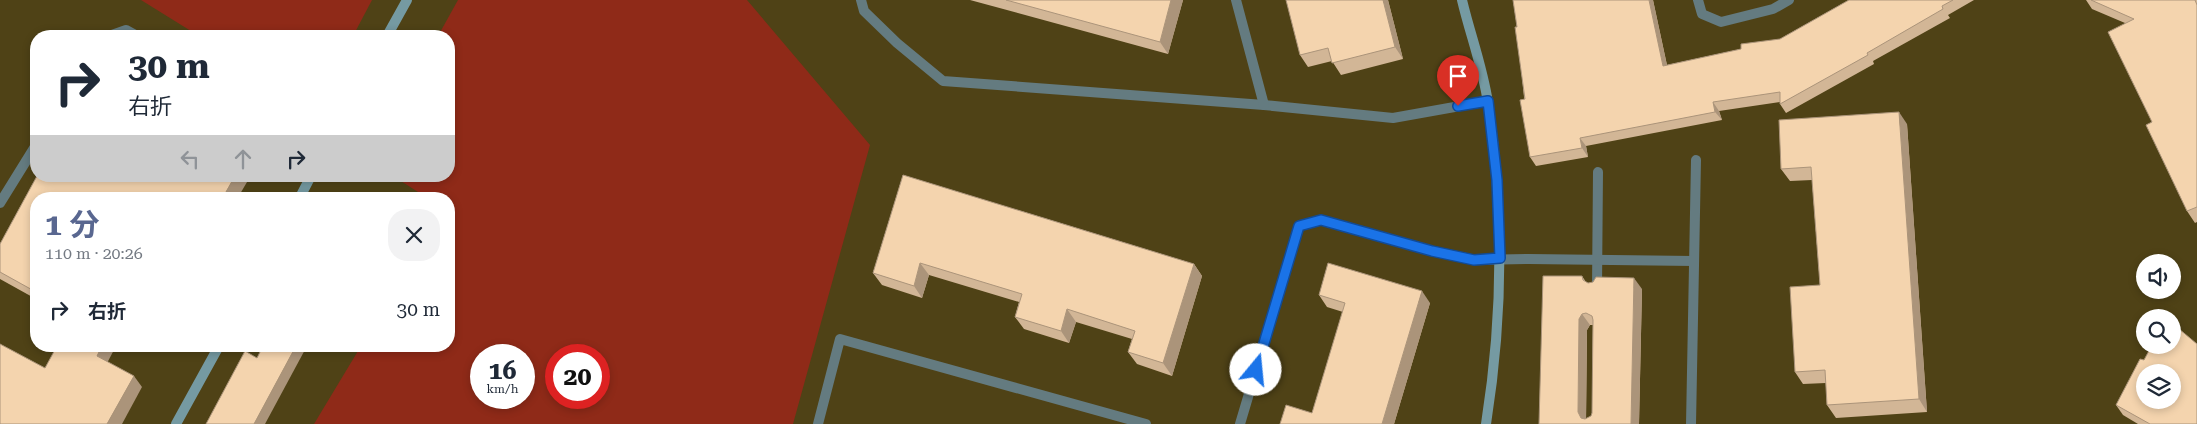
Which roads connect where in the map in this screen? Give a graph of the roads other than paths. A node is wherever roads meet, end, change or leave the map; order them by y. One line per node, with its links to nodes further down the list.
1 (406, 0): 7 (street)
2 (861, 0): 9 (street)
3 (1236, 0): 9 (street)
4 (1462, 0): 8 (street)
5 (1698, 0): 6 (street)
6 (1789, 0)
7 (390, 30)
8 (1488, 101): 9 (street); 14 (street)
9 (1264, 105)
10 (30, 154): 13 (street)
11 (1696, 160): 16 (street)
12 (1598, 172): 15 (street)
13 (0, 203)
14 (1500, 258): 15 (street); 22 (street); 23 (street)
15 (1599, 260): 16 (street); 17 (street)
16 (1694, 261): 24 (street)
17 (1597, 288)
18 (216, 352): 19 (street)
19 (176, 424)
20 (818, 424): 21 (street)
21 (1146, 424)
22 (1240, 424)
23 (1486, 424)
24 (1691, 424)

